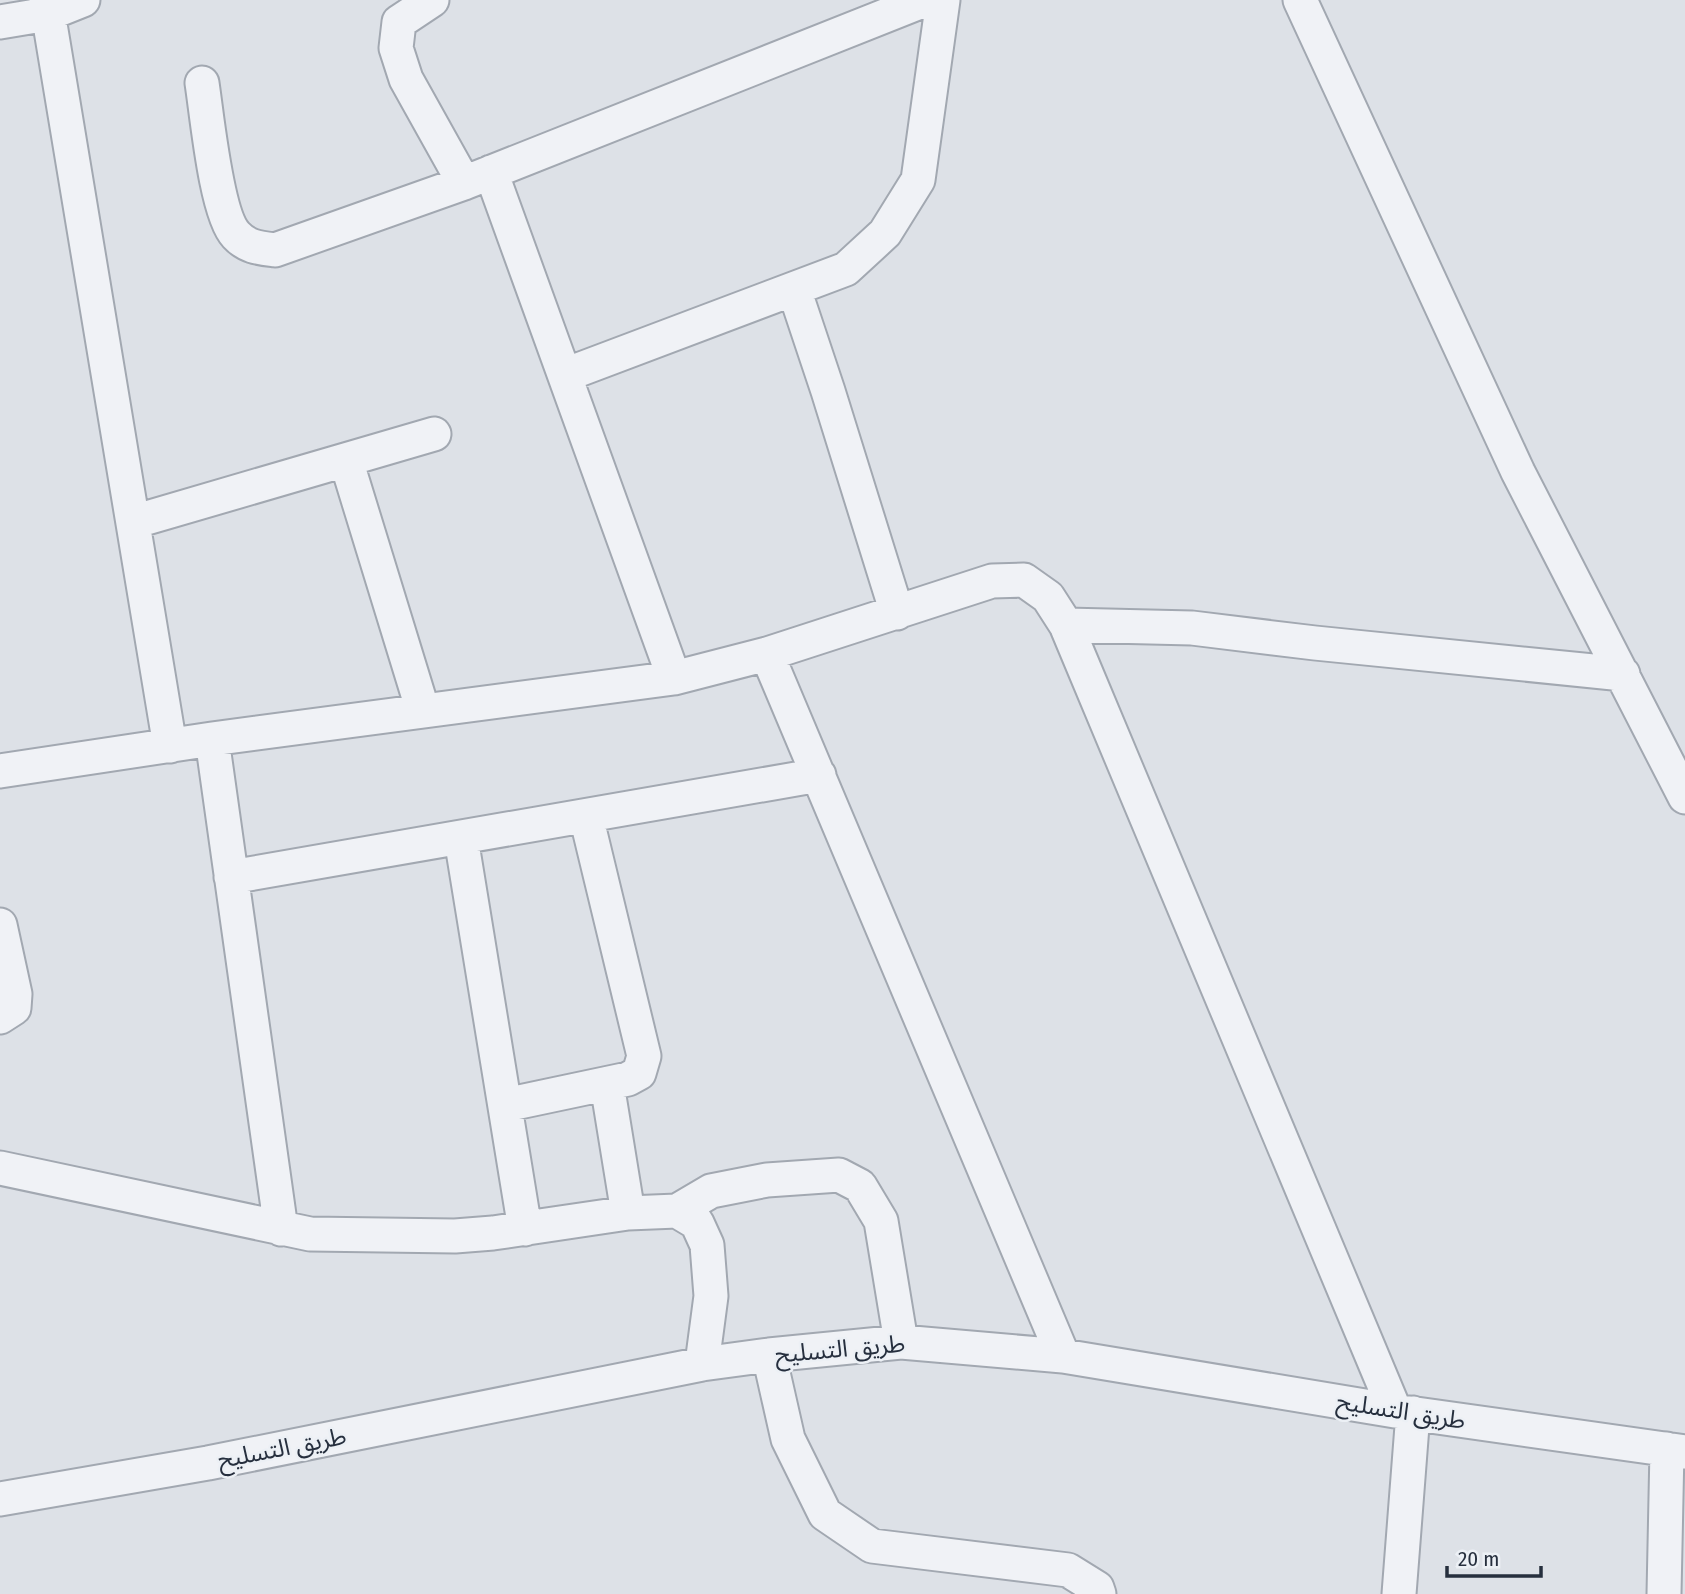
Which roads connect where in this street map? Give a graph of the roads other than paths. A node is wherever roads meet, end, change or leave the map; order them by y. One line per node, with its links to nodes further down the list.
1 (83, 0): 6 (street)
2 (432, 0): 9 (street)
3 (925, 0): 9 (street)
4 (943, 0): 10 (street)
5 (1300, 0): 18 (street)
6 (47, 7): 7 (street); 14 (street)
7 (0, 22)
8 (202, 83): 9 (street)
9 (477, 178): 11 (street)
10 (794, 289): 11 (street); 15 (street)
11 (565, 375): 19 (street)
12 (434, 434): 13 (street)
13 (346, 460): 14 (street); 20 (street)
14 (133, 522): 22 (street)
15 (897, 613): 16 (street); 17 (street)
16 (1066, 625): 18 (street); 42 (street)
17 (767, 654): 19 (street); 24 (street)
18 (1623, 674): 25 (street)
19 (674, 678): 20 (street)
20 (423, 711): 21 (street)
21 (212, 739): 22 (street); 28 (street)
22 (170, 746): 23 (street)
23 (0, 771)
24 (819, 775): 26 (street); 40 (street)
25 (1685, 797)
26 (586, 816): 27 (street); 31 (street)
27 (461, 838): 28 (street); 32 (street)
28 (231, 877): 37 (street)
29 (0, 925): 30 (street)
30 (0, 1017)
31 (607, 1084): 32 (street); 35 (street)
32 (505, 1105): 36 (street)
33 (0, 1168): 37 (street)
34 (677, 1211): 35 (street); 38 (street); 41 (street)
35 (628, 1213): 36 (street)
36 (525, 1228): 37 (street)
37 (281, 1229)
38 (901, 1342): 39 (street, طريق التسليح); 40 (street, طريق التسليح)
39 (769, 1355): 41 (street, طريق التسليح); 45 (street)
40 (1063, 1356): 42 (street, طريق التسليح)
41 (702, 1364): 44 (street, طريق التسليح)
42 (1404, 1412): 43 (street, طريق التسليح); 46 (street)
43 (1676, 1450): 47 (street)
44 (0, 1499)
45 (1099, 1594)
46 (1399, 1594)
47 (1664, 1594)

